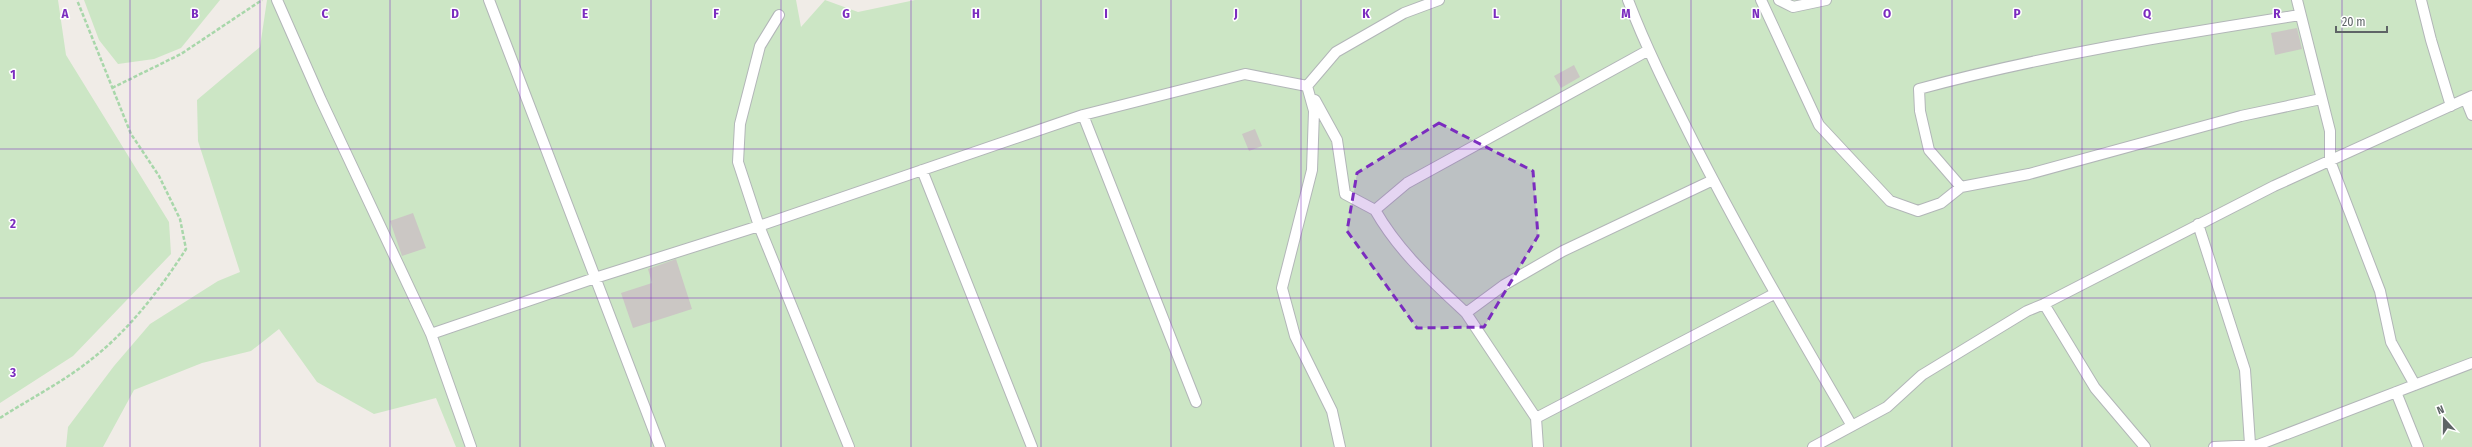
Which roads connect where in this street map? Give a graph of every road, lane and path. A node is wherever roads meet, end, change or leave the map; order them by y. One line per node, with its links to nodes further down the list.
1 (77, 0): 16 (path)
2 (262, 0): 16 (path)
3 (277, 0): 33 (lane)
4 (489, 0): 29 (lane)
5 (1439, 0): 15 (lane)
6 (1628, 0): 14 (lane)
7 (1761, 0): 25 (lane)
8 (1779, 0): 9 (lane)
9 (1826, 0)
10 (2297, 0): 13 (lane)
11 (2422, 0): 19 (lane)
12 (779, 15): 28 (lane)
13 (2300, 15): 18 (lane); 25 (lane)
14 (1647, 50): 24 (lane); 26 (lane)
15 (1307, 86): 20 (lane); 26 (lane); 46 (lane)
16 (112, 88): 38 (path)
17 (2469, 98): 19 (lane); 21 (lane)
18 (2321, 99): 22 (lane); 25 (lane)
19 (2451, 106): 22 (lane)
20 (1083, 115): 23 (lane); 37 (lane)
21 (2472, 115)
22 (2330, 161): 27 (lane); 35 (lane)
23 (922, 170): 28 (lane); 45 (lane)
24 (1713, 180): 30 (lane); 32 (lane)
25 (1961, 187)
26 (1375, 210): 32 (lane)
27 (2198, 224): 31 (lane); 41 (lane)
28 (760, 226): 29 (lane); 44 (lane)
29 (595, 278): 33 (lane); 43 (lane)
30 (1774, 294): 39 (lane); 40 (lane)
31 (2044, 304): 40 (lane); 49 (lane)
32 (1466, 313): 39 (lane)
33 (431, 334): 42 (lane)
34 (2472, 363): 35 (lane)
35 (2415, 385): 36 (lane)
36 (2396, 392): 41 (lane); 51 (lane)
37 (1196, 402)
38 (0, 418)
39 (1536, 418): 47 (lane)
40 (1852, 426): 48 (lane)
41 (2255, 445): 50 (lane)
42 (470, 447)
43 (660, 447)
44 (849, 447)
45 (1032, 447)
46 (1340, 447)
47 (1538, 447)
48 (1813, 447)
49 (2145, 447)
50 (2214, 447)
51 (2418, 447)

